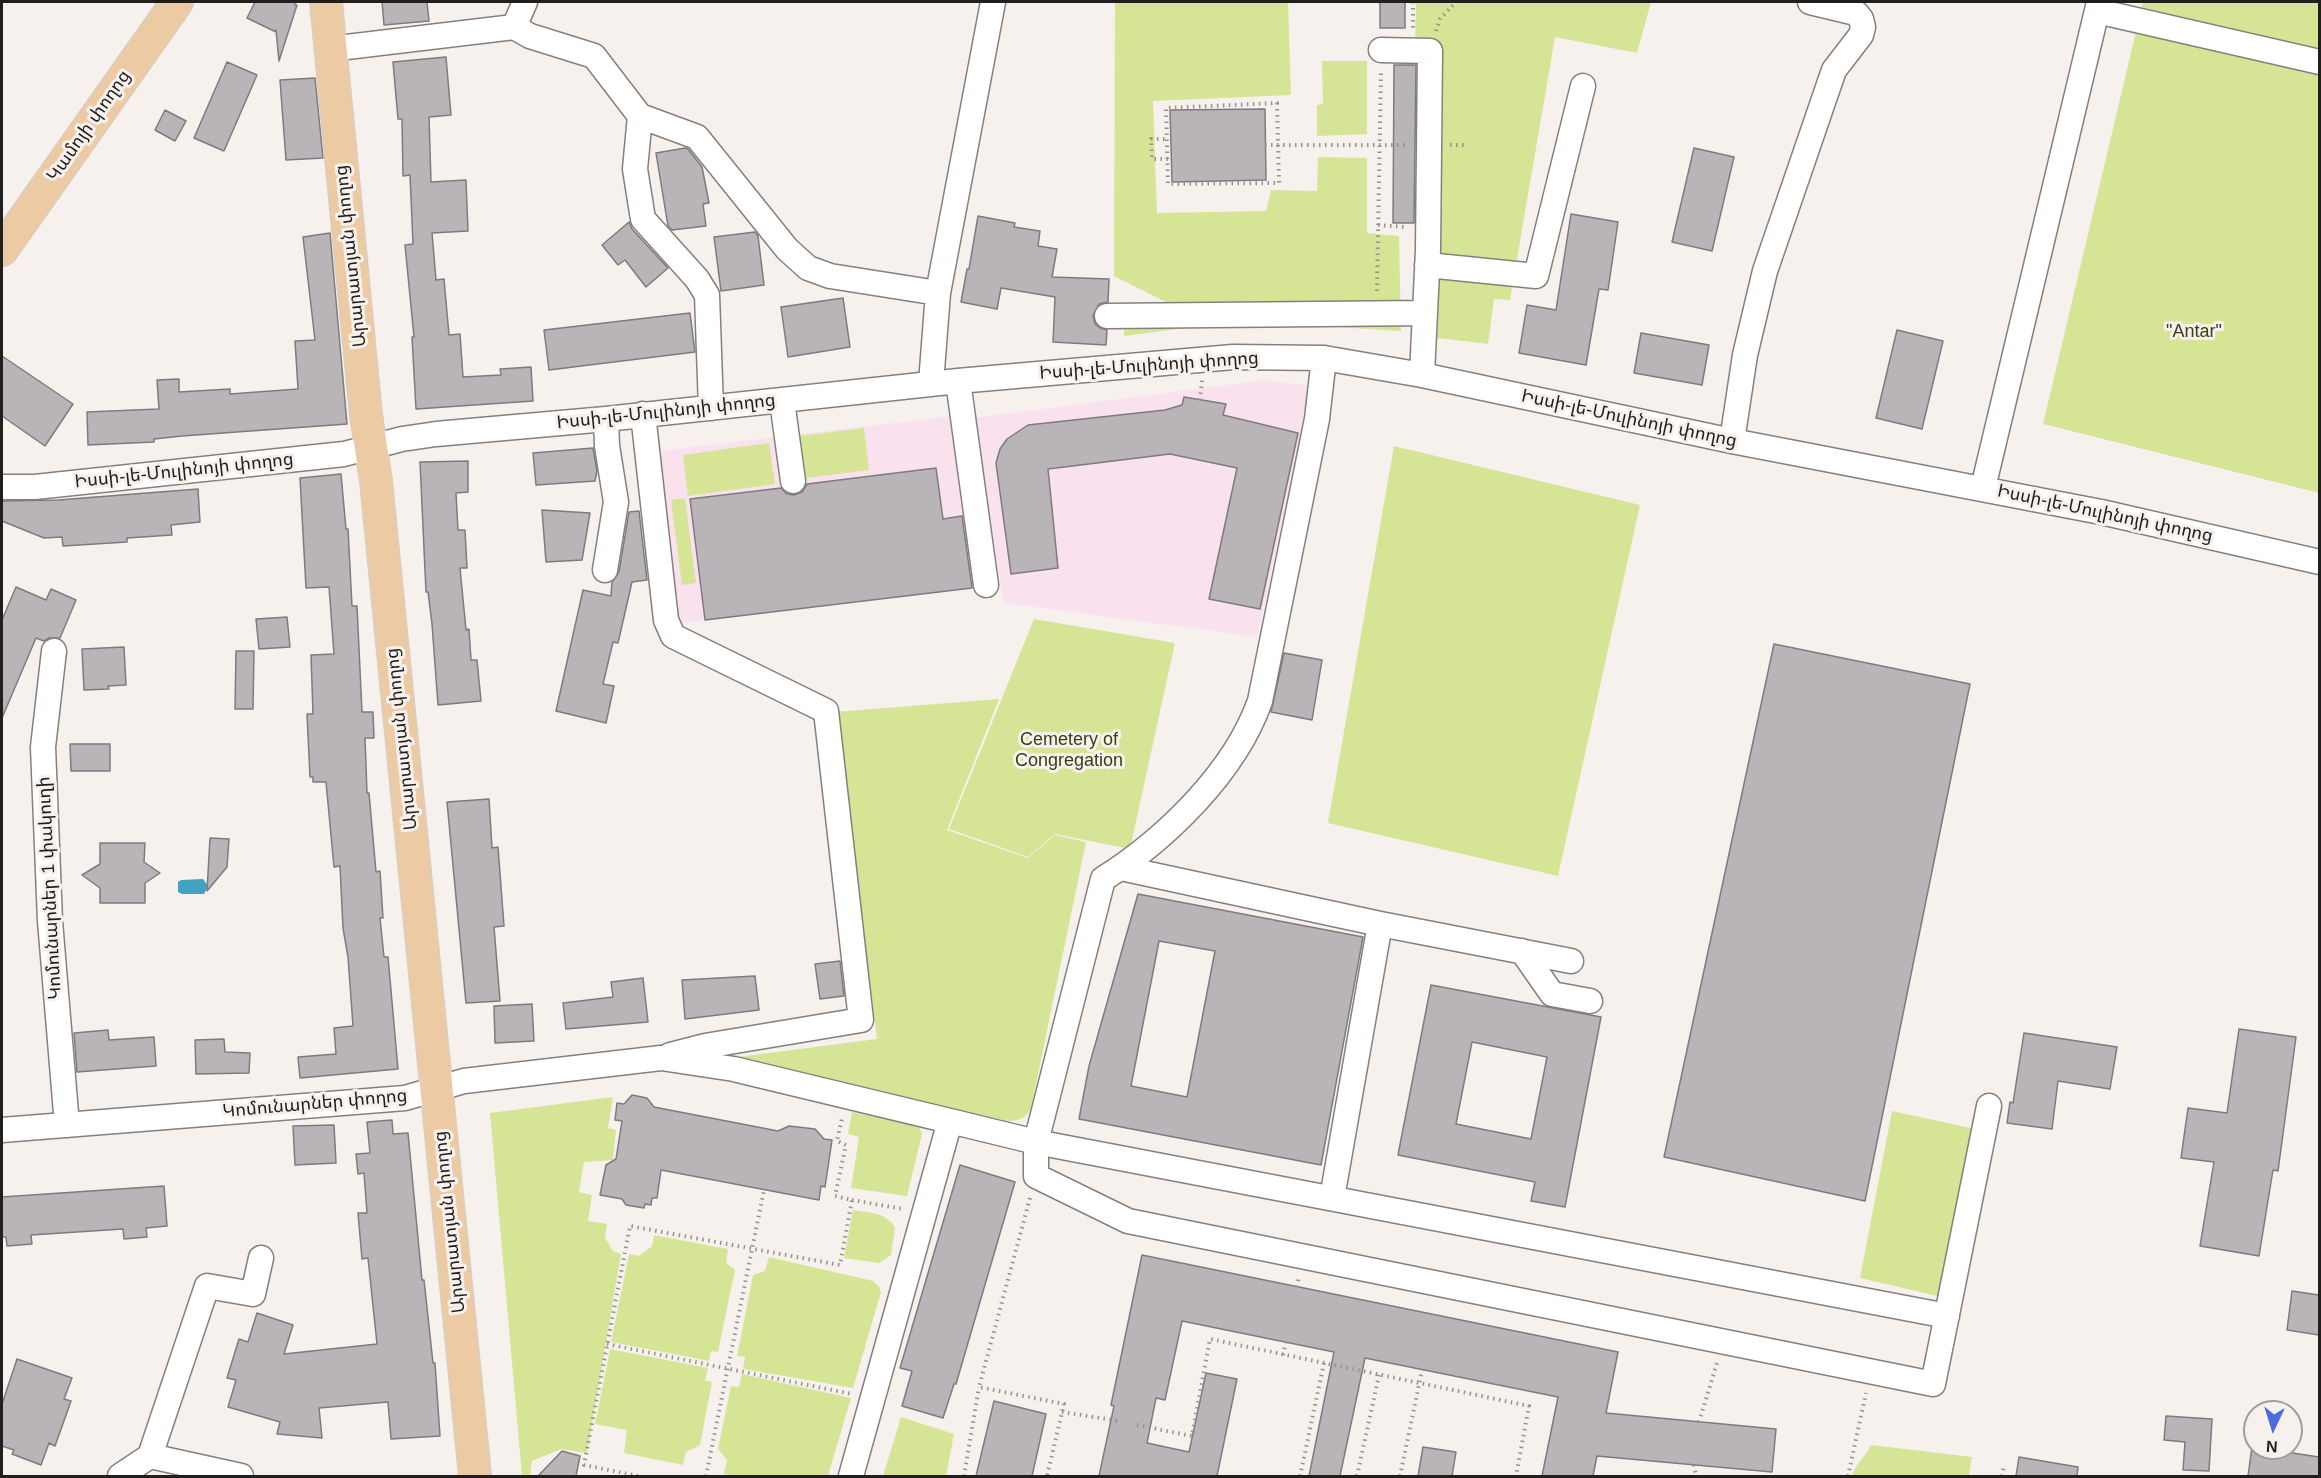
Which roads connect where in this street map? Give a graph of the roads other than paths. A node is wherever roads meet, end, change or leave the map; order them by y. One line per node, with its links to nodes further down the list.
1 (177, 2): 13 (main road, Կամոյի փողոց)
2 (326, 2): 8 (main road, Արարատյան փողոց)
3 (525, 2): 7 (street)
4 (993, 2): 15 (street)
5 (1809, 2): 26 (street)
6 (2098, 6): 10 (street); 30 (street)
7 (514, 27): 8 (street); 12 (street)
8 (330, 49): 27 (main road, Արարատյան փողոց)
9 (1381, 50): 14 (street)
10 (2319, 62)
11 (1583, 86): 14 (street)
12 (640, 116): 15 (street); 23 (street)
13 (2, 250)
14 (1427, 265): 16 (street)
15 (938, 293): 21 (street)
16 (1425, 313): 17 (street); 19 (street)
17 (1107, 316)
18 (1324, 358): 19 (street, Իսսի-լե-Մուլինոյի փողոց); 20 (street, Իսսի-լե-Մուլինոյի փողոց); 35 (street)
19 (1422, 375): 26 (street, Իսսի-լե-Մուլինոյի փողոց)
20 (957, 381): 21 (street, Իսսի-լե-Մուլինոյի փողոց); 33 (street)
21 (931, 384): 22 (street, Իսսի-լե-Մուլինոյի փողոց)
22 (782, 401): 23 (street, Իսսի-լե-Մուլինոյի փողոց); 28 (street)
23 (711, 408): 24 (street, Իսսի-լե-Մուլինոյի փողոց)
24 (643, 414): 25 (street, Իսսի-լե-Մուլինոյի փողոց); 40 (street)
25 (606, 419): 27 (street, Իսսի-լե-Մուլինոյի փողոց); 32 (street)
26 (1732, 441): 30 (street, Իսսի-լե-Մուլինոյի փողոց)
27 (371, 447): 29 (street, Իսսի-լե-Մուլինոյի փողոց); 41 (main road, Արարատյան փողոց)
28 (793, 481)
29 (2, 488)
30 (1983, 488): 31 (street, Իսսի-լե-Մուլինոյի փողոց)
31 (2319, 562)
32 (605, 570)
33 (986, 585)
34 (54, 651): 44 (street, Կոմունարներ 1 փակուղի)
35 (1121, 867): 36 (street); 46 (street)
36 (1380, 924): 37 (street); 47 (street)
37 (1522, 951): 38 (street); 39 (street)
38 (1571, 961)
39 (1590, 1001)
40 (661, 1058): 41 (street, Կոմունարներ փողոց); 43 (street, Կոմունարներ փողոց)
41 (438, 1089): 44 (street, Կոմունարներ փողոց); 53 (main road, Արարատյան փողոց)
42 (1989, 1106): 49 (street)
43 (950, 1121): 46 (street, Կոմունարներ փողոց); 54 (street)
44 (67, 1125): 45 (street, Կոմունարներ փողոց)
45 (2, 1130)
46 (1036, 1142): 47 (street, Կոմունարներ փողոց); 49 (street)
47 (1332, 1198): 49 (street, Կոմունարներ փողոց)
48 (261, 1258): 50 (street)
49 (1947, 1316)
50 (150, 1456): 51 (street); 52 (street)
51 (120, 1476)
52 (241, 1476)
53 (475, 1476)
54 (851, 1476)

